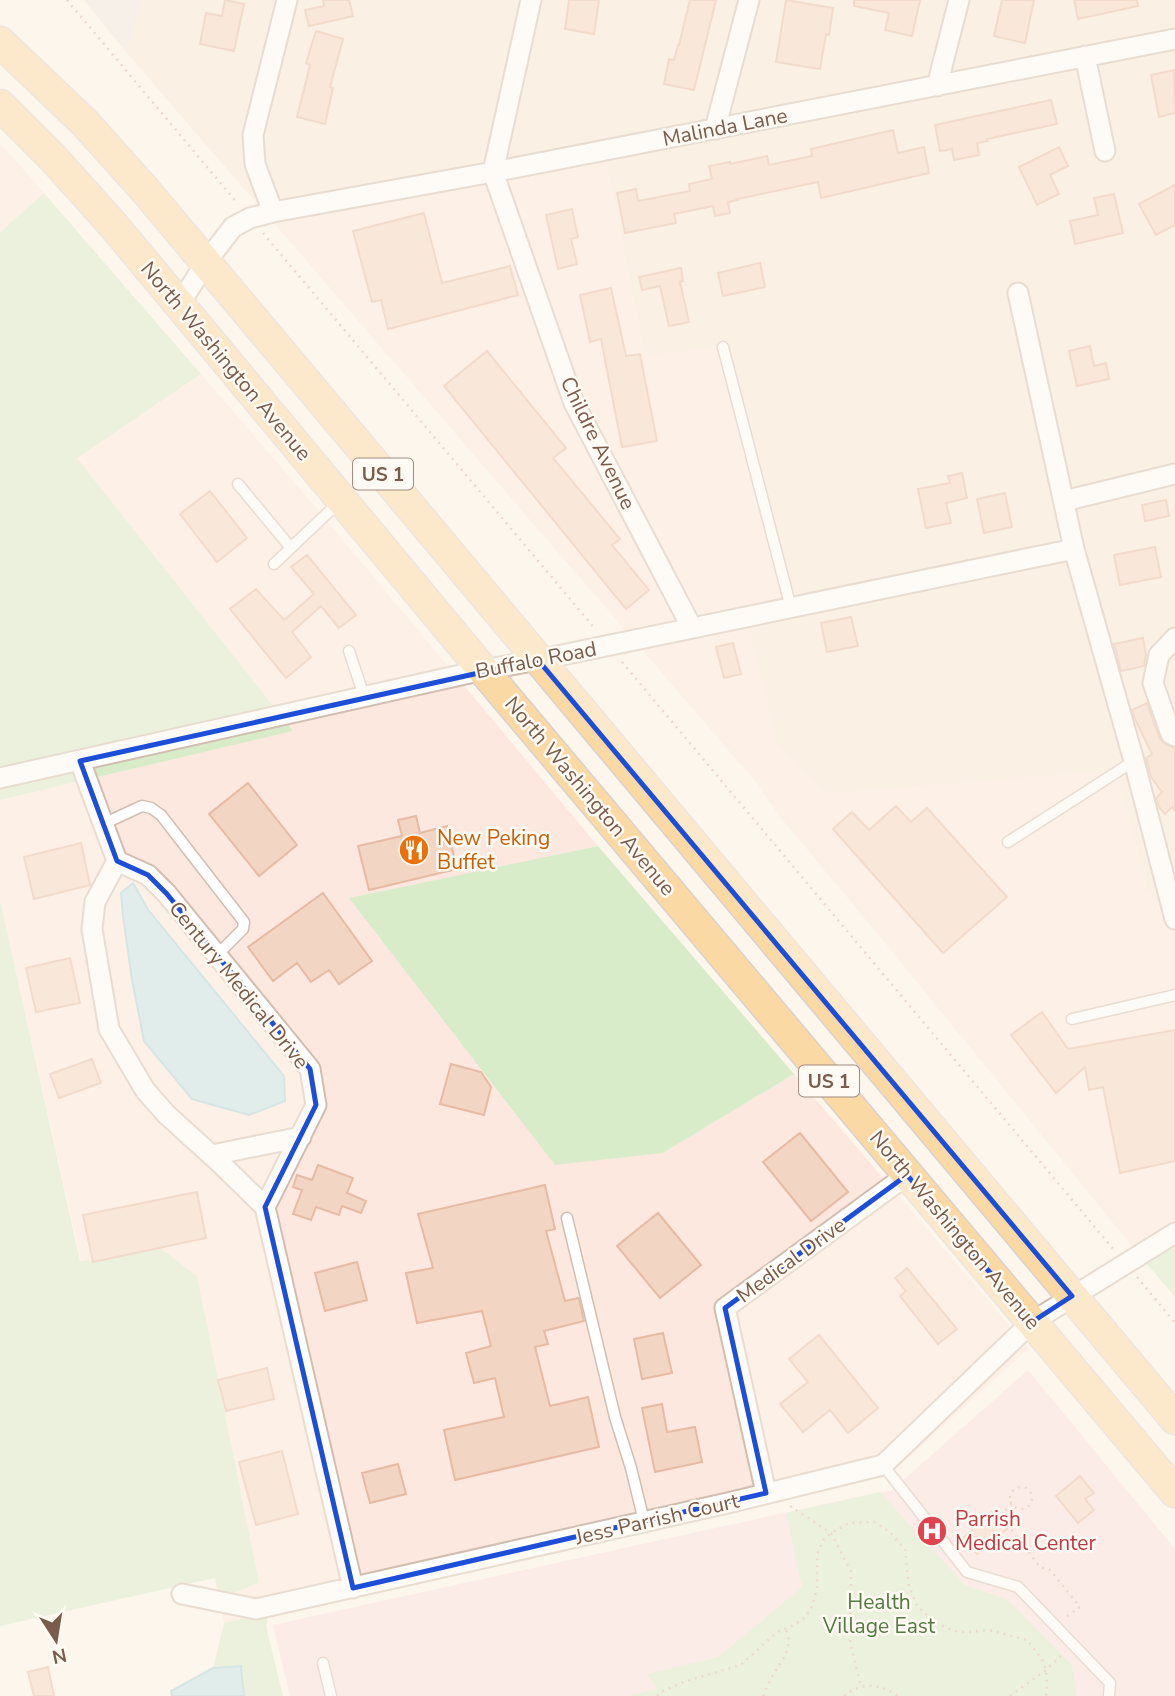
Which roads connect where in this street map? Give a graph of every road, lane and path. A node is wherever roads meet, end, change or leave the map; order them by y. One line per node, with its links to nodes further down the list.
1 (286, 0): 14 (street)
2 (531, 0): 13 (street)
3 (749, 0): 11 (street)
4 (959, 0): 9 (street)
5 (0, 28): 7 (main road)
6 (1175, 38): 8 (street, Malinda Lane)
7 (7, 53): 15 (main road, US 1)
8 (1085, 57): 9 (street, Malinda Lane); 12 (street)
9 (937, 86): 11 (street, Malinda Lane)
10 (0, 105): 17 (main road, North Washington Avenue / US 1)
11 (715, 129): 13 (street, Malinda Lane)
12 (1105, 151)
13 (493, 172): 14 (street, Malinda Lane); 27 (street, Childre Avenue)
14 (273, 212): 15 (street, Malinda Lane)
15 (206, 262): 17 (street, Malinda Lane); 30 (main road, US 1)
16 (1017, 293): 22 (street)
17 (179, 305): 21 (main road, North Washington Avenue / US 1)
18 (723, 346): 26 (lane)
19 (1175, 474): 22 (street)
20 (239, 484): 23 (lane)
21 (341, 500): 23 (lane); 31 (main road, North Washington Avenue / US 1)
22 (1064, 501): 24 (street)
23 (291, 548): 25 (lane)
24 (1073, 550): 26 (street, Buffalo Road); 35 (street)
25 (274, 564)
26 (791, 608): 27 (street, Buffalo Road)
27 (692, 628): 30 (street, Buffalo Road)
28 (1175, 638): 33 (street)
29 (349, 651): 32 (lane)
30 (538, 660): 31 (street, Buffalo Road); 50 (main road, US 1)
31 (483, 670): 32 (street, Buffalo Road); 46 (main road, North Washington Avenue / US 1)
32 (364, 696): 34 (street, Buffalo Road)
33 (1175, 736)
34 (80, 761): 36 (street, Buffalo Road); 37 (street)
35 (1134, 761): 38 (lane); 40 (street)
36 (0, 778)
37 (103, 824): 39 (street); 41 (lane)
38 (1009, 842)
39 (117, 861): 41 (street, Century Medical Drive); 45 (street)
40 (1175, 919)
41 (217, 955): 44 (street, Century Medical Drive)
42 (1175, 995): 43 (lane)
43 (1072, 1019)
44 (300, 1137): 45 (street); 47 (street, Century Medical Drive)
45 (212, 1155): 47 (street)
46 (908, 1175): 51 (main road, North Washington Avenue / US 1); 55 (street, Medical Drive)
47 (265, 1207): 60 (street)
48 (567, 1218): 58 (lane)
49 (1175, 1233): 50 (street)
50 (1072, 1296): 51 (street); 52 (main road, US 1)
51 (1032, 1322): 53 (street); 54 (main road, North Washington Avenue / US 1)
52 (1175, 1419)
53 (883, 1465): 55 (street, Jess Parrish Court); 62 (lane)
54 (1175, 1492)
55 (766, 1493): 58 (street, Jess Parrish Court)
56 (1012, 1504): 56 (path); 62 (path)
57 (780, 1508): 59 (path)
58 (644, 1521): 60 (street, Jess Parrish Court)
59 (831, 1533): 63 (path); 66 (path); 67 (path)
60 (353, 1588): 61 (street, Jess Parrish Court)
61 (182, 1594)
62 (1054, 1626): 75 (lane)
63 (786, 1629): 69 (path); 70 (path)
64 (1066, 1650): 66 (path)
65 (323, 1663): 68 (lane)
66 (1046, 1670): 73 (path); 74 (path)
67 (861, 1686): 71 (path); 72 (path)
68 (331, 1696)
69 (657, 1696)
70 (763, 1696)
71 (844, 1696)
72 (898, 1696)
73 (1010, 1696)
74 (1045, 1696)
75 (1109, 1696)

